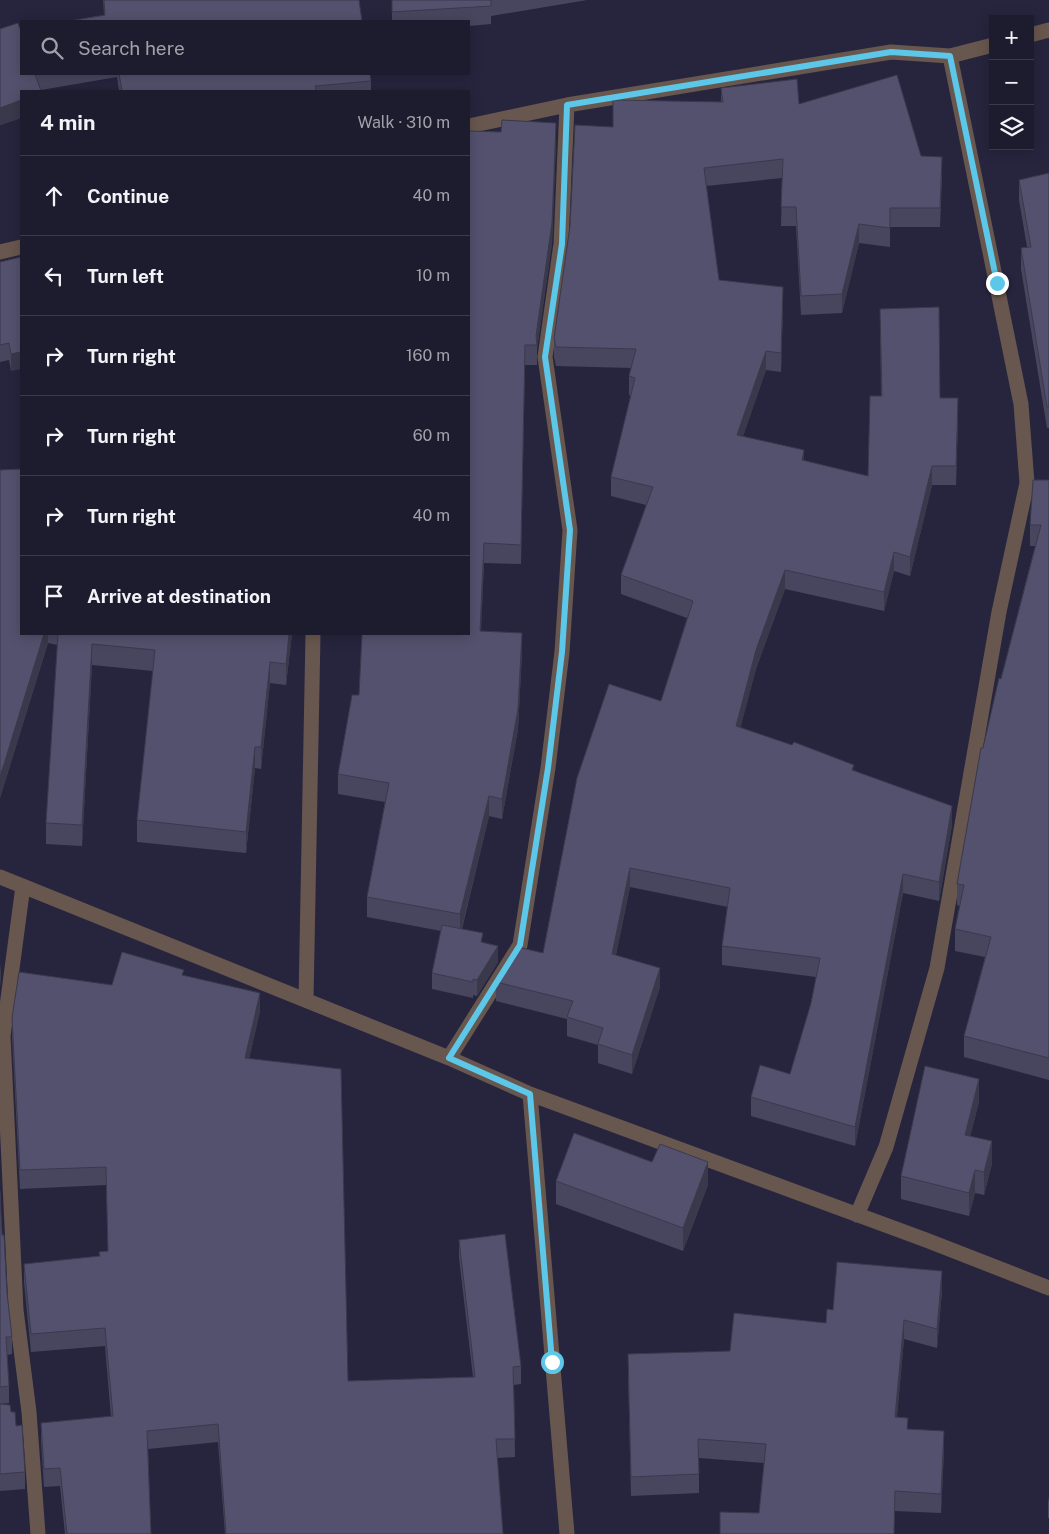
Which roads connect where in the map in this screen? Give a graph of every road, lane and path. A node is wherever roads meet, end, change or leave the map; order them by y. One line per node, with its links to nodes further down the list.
1 (1049, 30): 2 (street)
2 (1034, 34)
3 (989, 46): 4 (street)
4 (950, 56): 5 (street); 15 (street)
5 (567, 105): 6 (street); 13 (street)
6 (470, 126)
7 (20, 247): 8 (street)
8 (0, 252)
9 (313, 635): 12 (street)
10 (0, 877): 11 (street)
11 (23, 886): 12 (street); 17 (street)
12 (306, 1000): 13 (street)
13 (449, 1058): 14 (street)
14 (530, 1094): 15 (street); 20 (street)
15 (858, 1215): 16 (street)
16 (1049, 1288)
17 (29, 1412): 18 (street); 19 (street)
18 (10, 1413)
19 (38, 1534)
20 (567, 1534)

